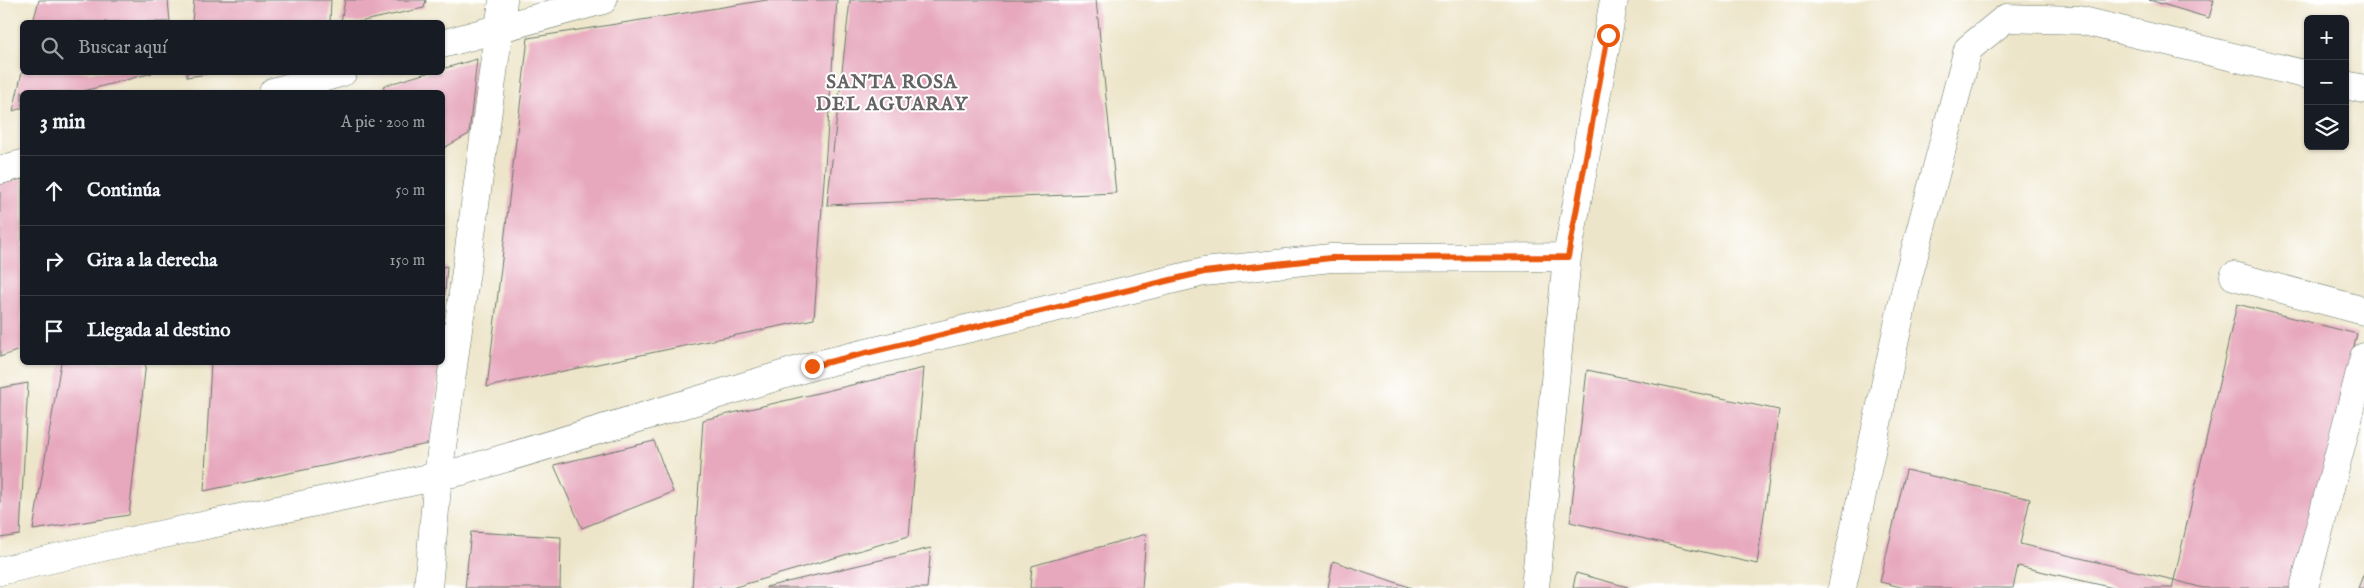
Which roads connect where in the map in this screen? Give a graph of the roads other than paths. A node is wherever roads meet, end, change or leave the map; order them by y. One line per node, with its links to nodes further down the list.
1 (503, 0): 4 (street)
2 (603, 0): 4 (street)
3 (1614, 0): 13 (street)
4 (500, 28): 5 (street); 17 (street)
5 (445, 43)
6 (332, 75): 10 (street)
7 (2304, 75): 21 (street)
8 (2349, 85): 9 (street)
9 (2364, 89)
10 (280, 90)
11 (20, 165): 12 (street)
12 (0, 170)
13 (1568, 257): 17 (street); 20 (street)
14 (2234, 276): 15 (street)
15 (2364, 311)
16 (2364, 358): 22 (street)
17 (438, 476): 18 (street); 19 (street)
18 (0, 571)
19 (428, 588)
20 (1535, 588)
21 (1842, 588)
22 (2304, 588)

